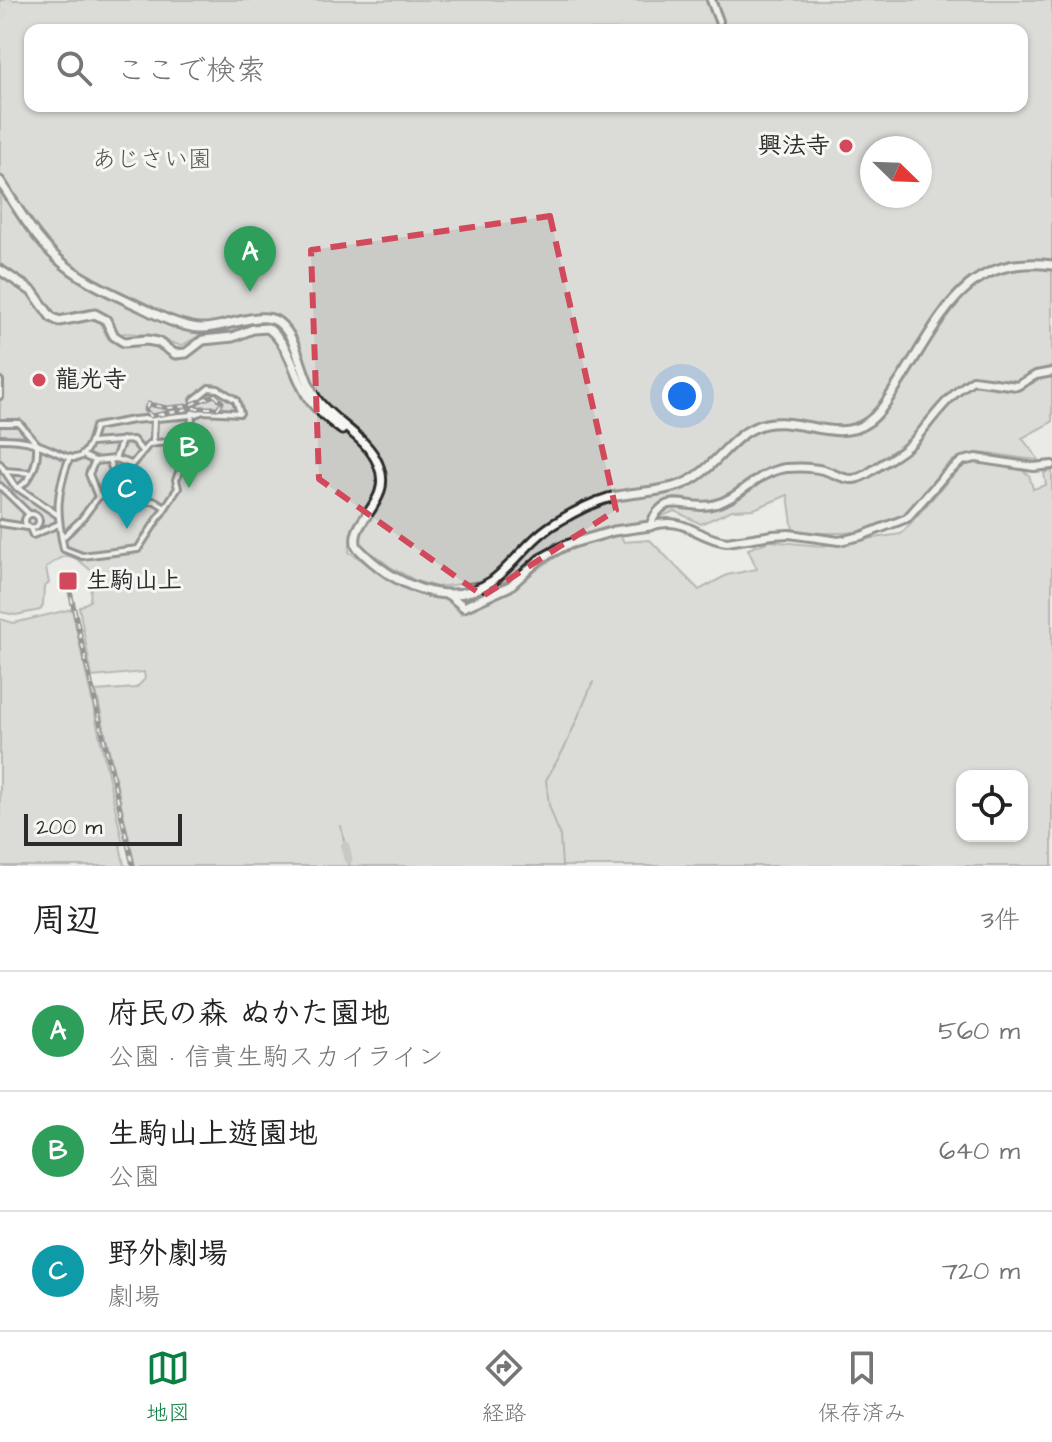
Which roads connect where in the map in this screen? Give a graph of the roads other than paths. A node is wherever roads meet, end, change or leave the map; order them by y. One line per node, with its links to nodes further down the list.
1 (711, 0): 2 (street)
2 (719, 21)
3 (0, 181): 13 (street)
4 (1052, 265): 43 (street)
5 (0, 270): 13 (street)
6 (1052, 372): 40 (street)
7 (0, 381): 8 (street)
8 (0, 396)
9 (192, 415): 9 (street); 10 (street); 12 (street)
10 (154, 419): 17 (street); 18 (street)
11 (0, 423): 19 (street)
12 (191, 431): 16 (street); 25 (street)
13 (349, 431): 43 (street)
14 (0, 439): 19 (street)
15 (122, 440): 17 (street); 20 (street); 23 (street)
16 (174, 441): 18 (street); 25 (street)
17 (91, 443): 21 (street)
18 (153, 443): 20 (street)
19 (37, 444): 22 (street); 30 (street)
20 (142, 451): 27 (street)
21 (82, 455): 22 (street); 24 (street)
22 (69, 459): 37 (street)
23 (112, 460): 24 (street); 27 (street); 32 (street)
24 (95, 461): 34 (street)
25 (183, 461): 35 (street)
26 (0, 464): 29 (street)
27 (132, 465): 32 (street)
28 (1052, 465): 40 (street)
29 (4, 471): 30 (street); 33 (street)
30 (31, 473): 33 (street)
31 (0, 486): 36 (street)
32 (119, 486): 34 (street); 35 (street)
33 (17, 488): 37 (street)
34 (98, 497): 42 (street)
35 (166, 508): 42 (street)
36 (29, 514): 41 (street); 41 (street)
37 (58, 515): 39 (street)
38 (0, 523): 41 (street)
39 (59, 524): 41 (street); 42 (street)
40 (650, 526): 43 (street)
41 (28, 527)
42 (62, 538)
43 (448, 594)

